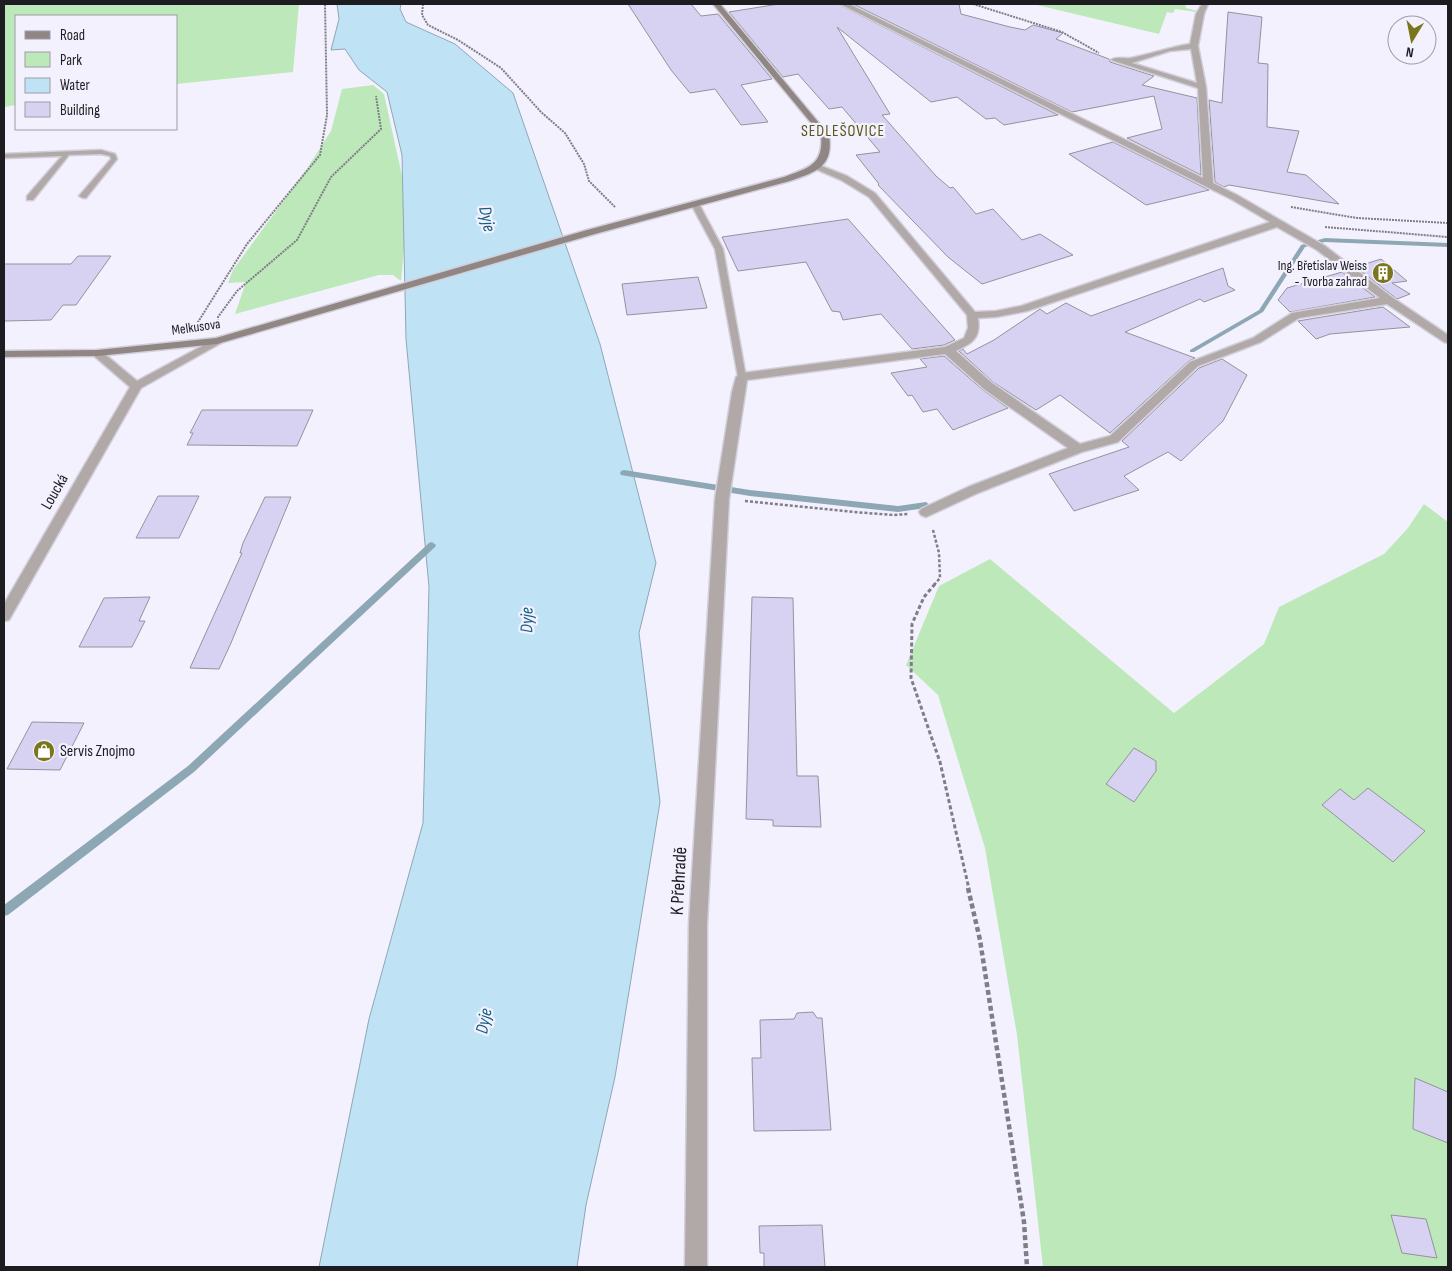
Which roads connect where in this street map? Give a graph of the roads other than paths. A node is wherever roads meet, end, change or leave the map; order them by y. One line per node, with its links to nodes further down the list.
1 (716, 4): 8 (street)
2 (844, 4): 9 (street)
3 (1205, 4): 4 (street)
4 (1194, 46): 5 (street); 5 (street)
5 (1202, 88): 9 (street)
6 (67, 154): 7 (lane); 10 (lane); 11 (lane)
7 (4, 156)
8 (816, 168): 12 (street, Melkusova); 15 (street)
9 (1208, 184): 13 (street)
10 (83, 196)
11 (30, 198)
12 (695, 204): 17 (street, Melkusova); 21 (lane)
13 (1278, 223): 14 (street); 15 (street)
14 (1389, 300): 16 (street); 23 (street)
15 (972, 315): 18 (street)
16 (1448, 340)
17 (217, 341): 19 (street, Melkusova); 22 (street)
18 (948, 350): 21 (street); 23 (street)
19 (97, 353): 20 (street, Melkusova); 22 (street)
20 (4, 354)
21 (742, 377): 26 (street, K Přehradě)
22 (136, 386): 25 (street, Loucká)
23 (1078, 449): 24 (street)
24 (931, 510)
25 (4, 616)
26 (696, 1267)

